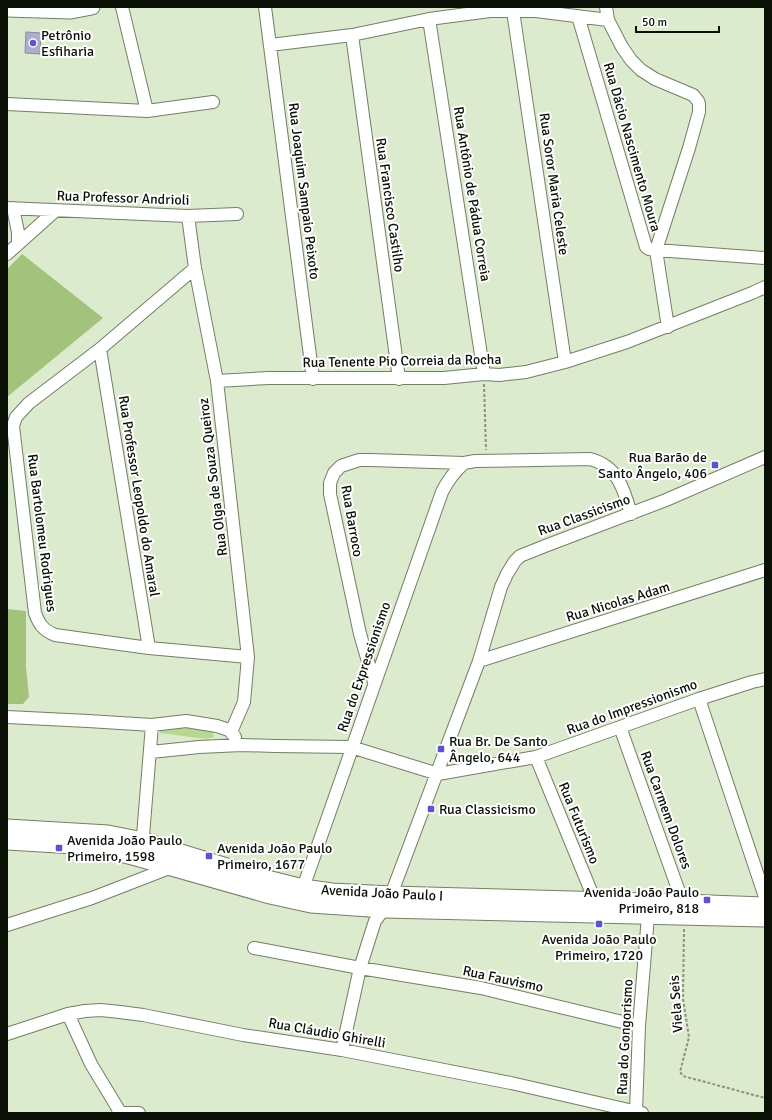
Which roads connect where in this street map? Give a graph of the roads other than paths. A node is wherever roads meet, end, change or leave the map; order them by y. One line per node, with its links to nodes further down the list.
1 (92, 7): 5 (street)
2 (122, 7): 14 (street)
3 (265, 7): 11 (street, Rua Joaquim Sampaio Peixoto)
4 (606, 7): 9 (street)
5 (7, 9)
6 (513, 11): 7 (street); 8 (street); 27 (street, Rua Soror Maria Celeste)
7 (578, 16): 9 (street); 20 (street, Rua Dácio Nascimento Moura)
8 (429, 19): 10 (street); 28 (street, Rua Antônio de Pádua Correia)
9 (608, 20): 20 (street)
10 (352, 35): 11 (street); 30 (street, Rua Francisco Castilho)
11 (270, 45): 29 (street, Rua Joaquim Sampaio Peixoto)
12 (213, 102): 14 (street)
13 (7, 104): 14 (street)
14 (147, 111)
15 (10, 208): 16 (street, Rua Professor Andrioli); 19 (street)
16 (55, 211): 18 (street, Rua Professor Andrioli); 19 (street)
17 (237, 214): 18 (street, Rua Professor Andrioli)
18 (188, 216): 23 (street, Rua Olga de Souza Queiroz)
19 (18, 244): 21 (street)
20 (656, 250): 22 (street); 25 (street, Rua Dácio Nascimento Moura)
21 (7, 254)
22 (765, 258)
23 (195, 268): 26 (street, Rua Bartolomeu Rodrigues); 31 (street, Rua Olga de Souza Queiroz)
24 (765, 287): 25 (street, Rua Tenente Pio Correia da Rocha)
25 (668, 327): 27 (street, Rua Tenente Pio Correia da Rocha)
26 (100, 349): 36 (street, Rua Professor Leopoldo do Amaral); 36 (street, Rua Bartolomeu Rodrigues)
27 (565, 362): 28 (street, Rua Tenente Pio Correia da Rocha)
28 (484, 376): 30 (street, Rua Tenente Pio Correia da Rocha)
29 (313, 379): 30 (street, Rua Tenente Pio Correia da Rocha); 31 (street, Rua Tenente Pio Correia da Rocha)
30 (399, 379)
31 (217, 381): 37 (street, Rua Olga de Souza Queiroz)
32 (765, 457): 34 (street, Rua Classicismo)
33 (464, 463): 34 (street, Rua Barroco); 40 (street, Rua do Expressionismo); 40 (street, Rua Barroco)
34 (631, 514): 38 (street, Rua Classicismo)
35 (765, 570): 38 (street, Rua Nicolas Adam)
36 (149, 648): 37 (street, Rua Bartolomeu Rodrigues)
37 (248, 657): 45 (street, Rua Olga de Souza Queiroz)
38 (480, 661): 50 (street, Rua Classicismo)
39 (765, 679): 41 (street, Rua do Impressionismo)
40 (374, 682): 47 (street, Rua do Expressionismo)
41 (699, 699): 44 (street, Rua do Impressionismo); 58 (street)
42 (7, 717): 43 (street)
43 (152, 725): 45 (street); 48 (street)
44 (620, 727): 49 (street, Rua do Impressionismo); 62 (street, Rua Carmem Dolores)
45 (230, 732): 46 (street)
46 (242, 745): 47 (street); 48 (street)
47 (351, 747): 50 (street); 57 (street, Rua do Expressionismo)
48 (151, 752): 53 (street)
49 (536, 757): 50 (street, Rua do Impressionismo); 59 (street, Rua Futurismo)
50 (438, 774): 60 (street, Rua Classicismo)
51 (7, 828): 53 (main road, Avenida João Paulo I)
52 (7, 841): 54 (main road, Avenida João Paulo I)
53 (143, 841): 54 (street); 57 (main road, Avenida João Paulo I)
54 (140, 858): 55 (main road, Avenida João Paulo I)
55 (172, 867): 56 (main road, Avenida João Paulo I); 65 (street)
56 (244, 887): 57 (main road); 60 (main road, Avenida João Paulo I)
57 (303, 888): 60 (main road, Avenida João Paulo I)
58 (765, 897)
59 (595, 901): 60 (main road, Avenida João Paulo I); 62 (main road, Avenida João Paulo I)
60 (387, 902): 63 (main road, Avenida João Paulo I); 67 (street, Rua Classicismo)
61 (765, 906): 62 (main road, Avenida João Paulo I)
62 (683, 909): 63 (main road, Avenida João Paulo I); 64 (main road, Avenida João Paulo I)
63 (648, 916): 69 (street, Rua do Gongorismo)
64 (765, 918)
65 (7, 925)
66 (254, 948): 67 (street, Rua Fauvismo)
67 (360, 968): 69 (street, Rua Fauvismo); 71 (street, Rua Classicismo)
68 (68, 1014): 70 (street, Rua Cláudio Ghirelli); 71 (street, Rua Cláudio Ghirelli); 72 (street)
69 (639, 1026): 73 (street, Rua do Gongorismo)
70 (7, 1034)
71 (342, 1050): 73 (street, Rua Cláudio Ghirelli)
72 (119, 1112): 74 (street)
73 (639, 1112)
74 (139, 1113): 75 (street)
75 (143, 1113)

